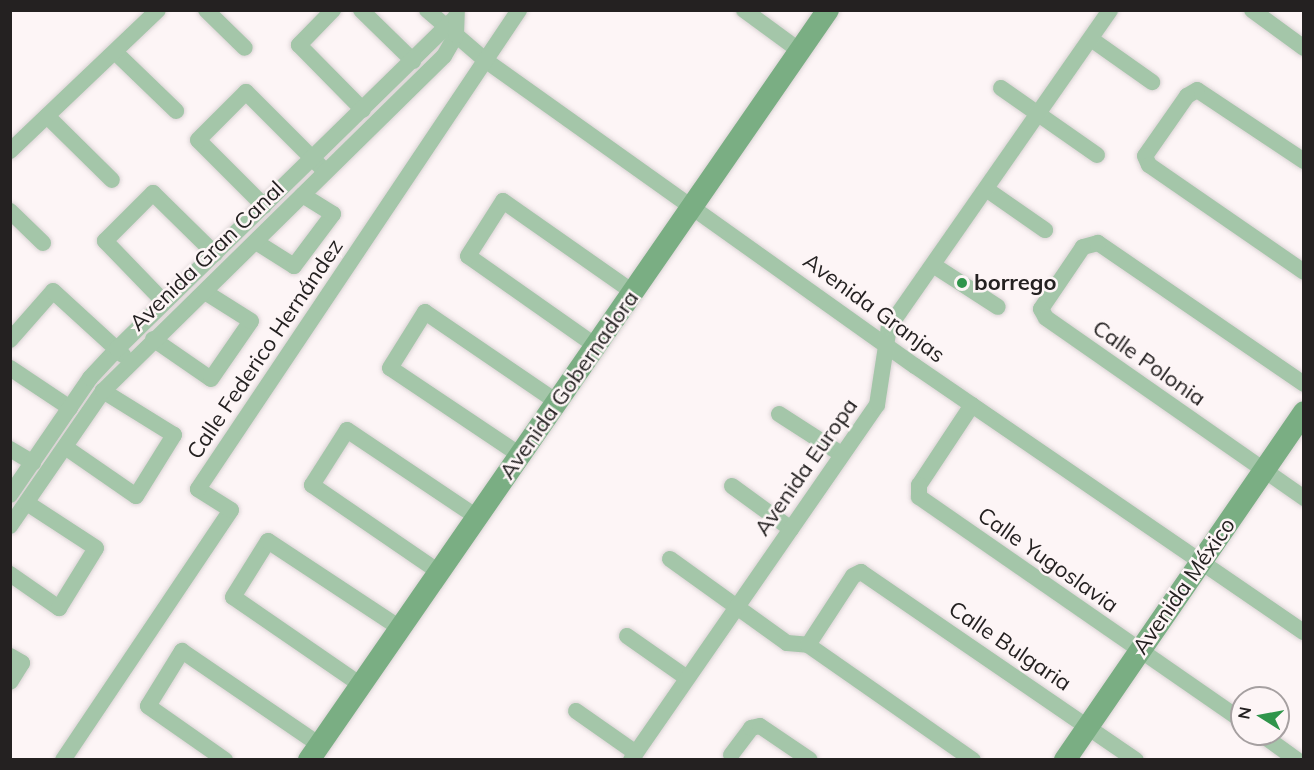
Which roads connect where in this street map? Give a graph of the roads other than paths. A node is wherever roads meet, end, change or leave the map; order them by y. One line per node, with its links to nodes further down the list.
1 (158, 10): 17 (street)
2 (206, 10): 14 (street)
3 (333, 10): 22 (street)
4 (361, 10): 19 (street)
5 (427, 10): 12 (street, Avenida Granjas)
6 (519, 10): 18 (street, Calle Federico Hernández)
7 (744, 10): 16 (street)
8 (828, 10): 16 (street, Avenida Gobernadora)
9 (1110, 10): 13 (street, Avenida Europa)
10 (1252, 10): 15 (street)
11 (458, 11): 12 (street)
12 (452, 32): 18 (street, Avenida Granjas); 19 (street, Avenida Gran Canal); 30 (street, Avenida Gran Canal)
13 (1091, 39): 20 (street); 24 (street, Avenida Europa)
14 (245, 48)
15 (1304, 48)
16 (800, 51): 34 (street, Avenida Gobernadora)
17 (115, 52): 23 (street); 25 (street)
18 (485, 60): 34 (street, Avenida Granjas); 95 (street, Calle Federico Hernández)
19 (413, 61): 22 (street, Avenida Gran Canal)
20 (1152, 82)
21 (1001, 88): 24 (street)
22 (363, 110): 28 (street, Avenida Gran Canal)
23 (176, 111)
24 (1038, 113): 27 (street); 32 (street, Avenida Europa)
25 (47, 116): 26 (street); 31 (street)
26 (10, 151)
27 (1097, 155)
28 (313, 159): 30 (street); 35 (street, Avenida Gran Canal); 35 (street)
29 (1304, 161): 42 (street)
30 (326, 171): 33 (street, Avenida Gran Canal)
31 (112, 180)
32 (986, 189): 37 (street); 41 (street, Avenida Europa)
33 (303, 195): 38 (street, Avenida Gran Canal); 38 (street)
34 (693, 205): 44 (street, Avenida Gobernadora); 49 (street, Avenida Granjas)
35 (264, 206): 40 (street, Avenida Gran Canal)
36 (10, 212): 39 (street)
37 (1045, 230)
38 (256, 242): 43 (street, Avenida Gran Canal)
39 (43, 243)
40 (215, 254): 45 (street, Avenida Gran Canal); 45 (street)
41 (933, 265): 46 (street); 49 (street, Avenida Europa)
42 (1304, 272)
43 (205, 292): 47 (street, Avenida Gran Canal); 47 (street)
44 (633, 292): 50 (street, Avenida Gobernadora); 50 (street)
45 (164, 302): 51 (street, Avenida Gran Canal)
46 (998, 307)
47 (153, 339): 52 (street, Avenida Gran Canal)
48 (10, 340): 51 (street)
49 (884, 343): 57 (street, Avenida Granjas); 63 (street, Avenida Europa)
50 (596, 346): 56 (street, Avenida Gobernadora)
51 (117, 349): 52 (street); 58 (street, Avenida Gran Canal)
52 (130, 362): 55 (street, Avenida Gran Canal)
53 (10, 368): 58 (street)
54 (1304, 384): 66 (street, Calle Polonia)
55 (103, 391): 61 (street, Avenida Gran Canal); 61 (street)
56 (557, 402): 64 (street, Avenida Gobernadora); 64 (street)
57 (972, 405): 75 (street, Avenida Granjas); 83 (street, Calle Yugoslavia)
58 (70, 408): 65 (street, Avenida Gran Canal)
59 (1304, 412): 66 (street, Avenida México)
60 (779, 414): 63 (street)
61 (65, 447): 70 (street, Avenida Gran Canal)
62 (10, 449): 65 (street)
63 (841, 454): 73 (street, Avenida Europa)
64 (520, 455): 71 (street, Avenida Gobernadora)
65 (33, 463): 68 (street, Avenida Gran Canal)
66 (1264, 471): 69 (street, Calle Polonia); 75 (street, Avenida México)
67 (732, 486): 73 (street)
68 (10, 495)
69 (1304, 498)
70 (27, 503): 72 (street, Avenida Gran Canal); 77 (street)
71 (477, 517): 76 (street, Avenida Gobernadora); 76 (street)
72 (10, 526)
73 (791, 529): 78 (street, Avenida Europa)
74 (670, 559): 78 (street)
75 (1201, 562): 80 (street, Avenida Granjas); 83 (street, Avenida México)
76 (439, 572): 79 (street, Avenida Gobernadora)
77 (10, 574)
78 (737, 605): 82 (street); 85 (street, Avenida Europa)
79 (400, 628): 87 (street, Avenida Gobernadora); 87 (street)
80 (1304, 632)
81 (627, 636): 85 (street)
82 (808, 645): 90 (street, Calle Bulgaria); 98 (street)
83 (1140, 650): 89 (street, Calle Yugoslavia); 90 (street, Avenida México)
84 (10, 656): 86 (street)
85 (687, 678): 94 (street, Avenida Europa)
86 (10, 682)
87 (361, 685): 92 (street, Avenida Gobernadora)
88 (576, 711): 94 (street)
89 (1230, 713)
90 (1087, 726): 99 (street, Avenida México); 100 (street, Calle Bulgaria)
91 (1278, 746): 101 (street)
92 (314, 752): 96 (street)
93 (731, 755): 97 (street)
94 (633, 756)
95 (63, 759)
96 (225, 759)
97 (810, 759)
98 (973, 759)
99 (1065, 759)
100 (1136, 759)
101 (1297, 759)

